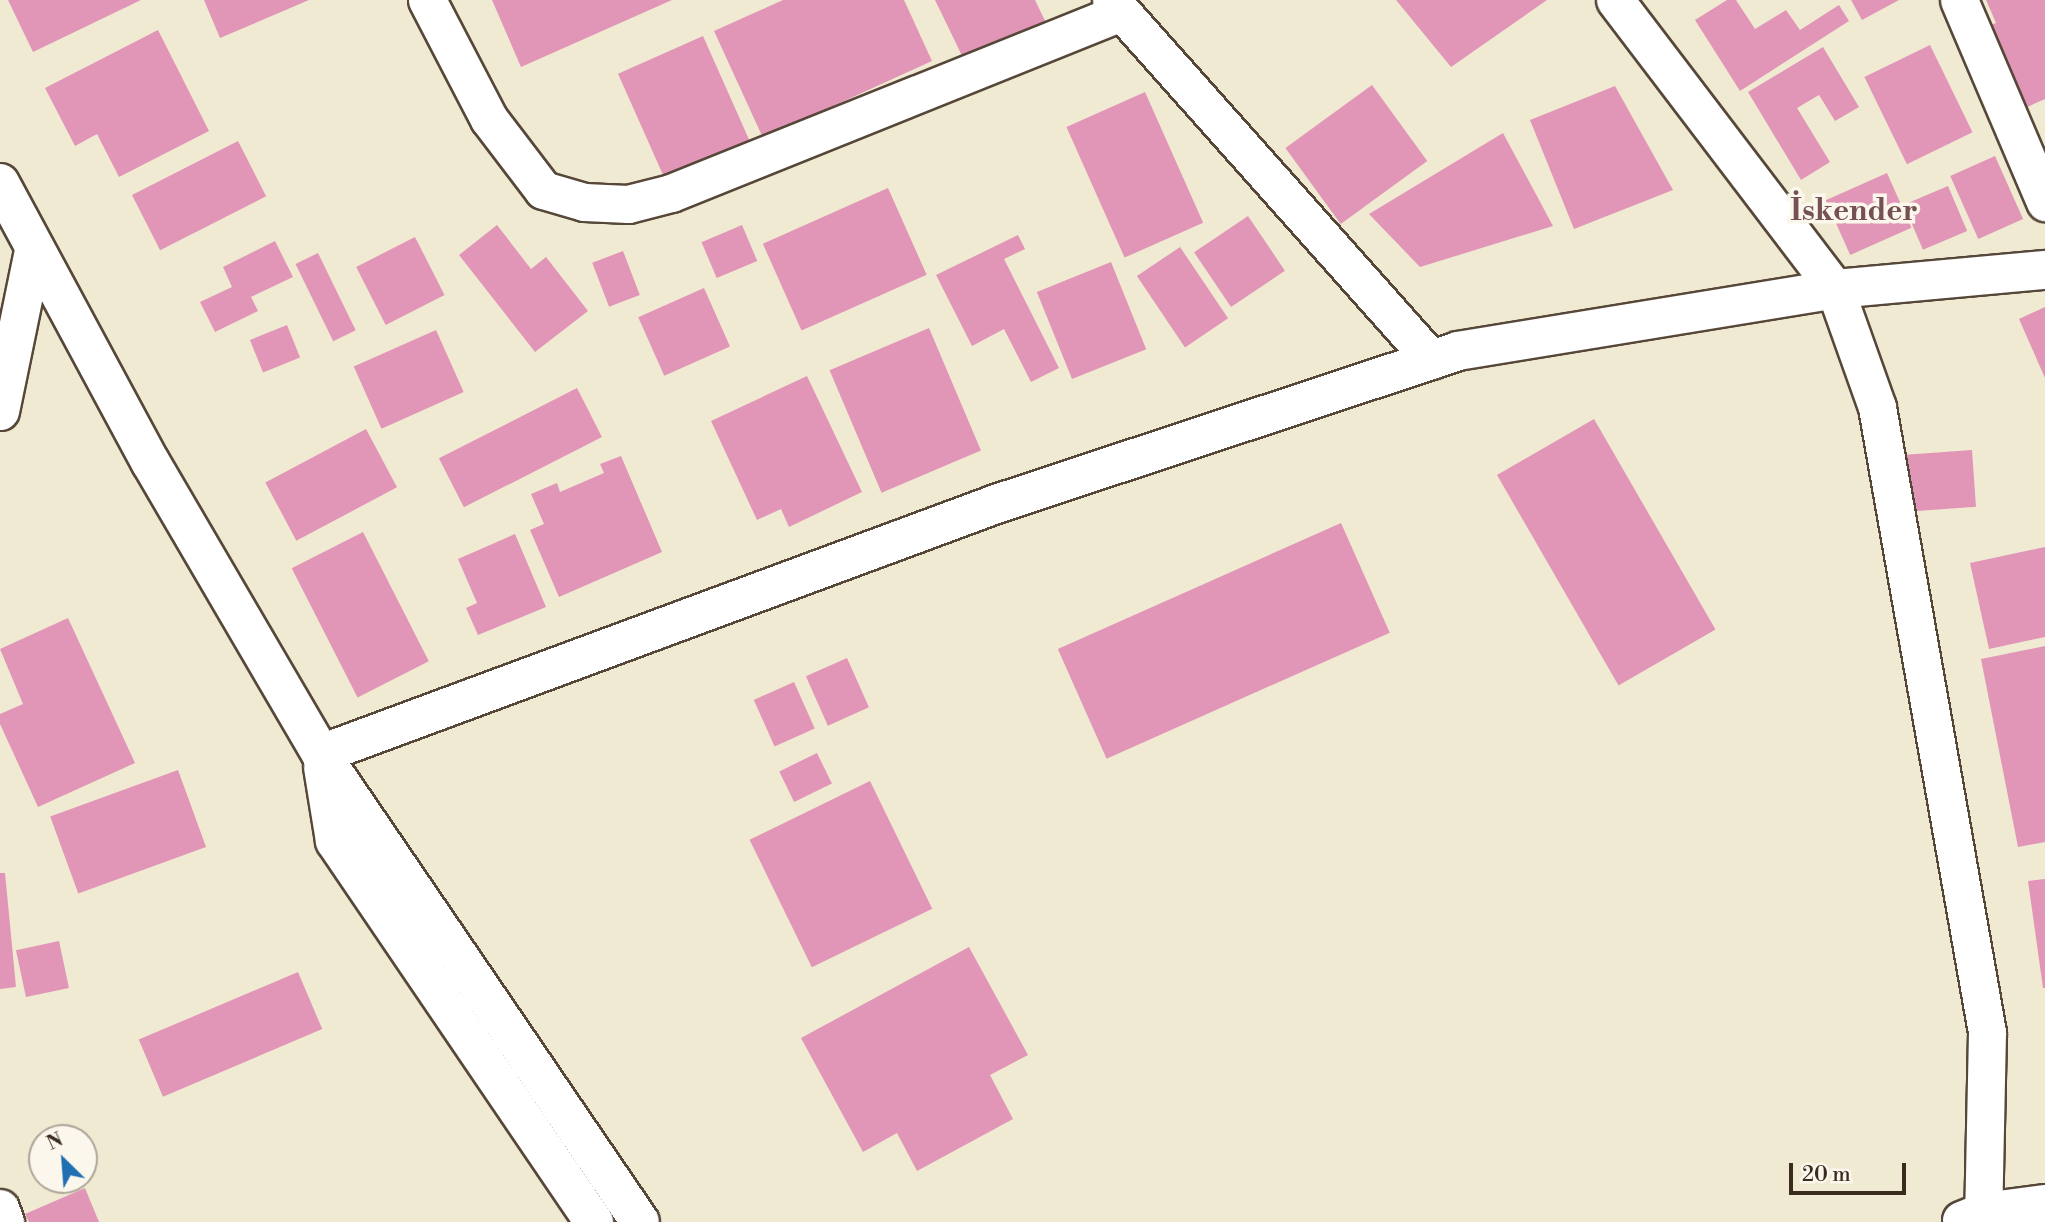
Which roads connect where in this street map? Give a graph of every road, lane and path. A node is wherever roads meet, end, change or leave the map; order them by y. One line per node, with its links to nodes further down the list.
1 (428, 0): 4 (street)
2 (1615, 0): 9 (street)
3 (1959, 0): 6 (street)
4 (1116, 6): 10 (street)
5 (0, 183): 7 (main road)
6 (2045, 202)
7 (34, 246): 11 (street); 12 (main road)
8 (2045, 270): 9 (main road)
9 (1835, 289): 10 (main road); 15 (street)
10 (1432, 360): 12 (main road)
11 (0, 411)
12 (321, 754): 17 (main road); 18 (main road)
13 (2045, 1203): 15 (street)
14 (0, 1208): 16 (street)
15 (1975, 1218)
16 (5, 1222)
17 (594, 1222)
18 (640, 1222)

